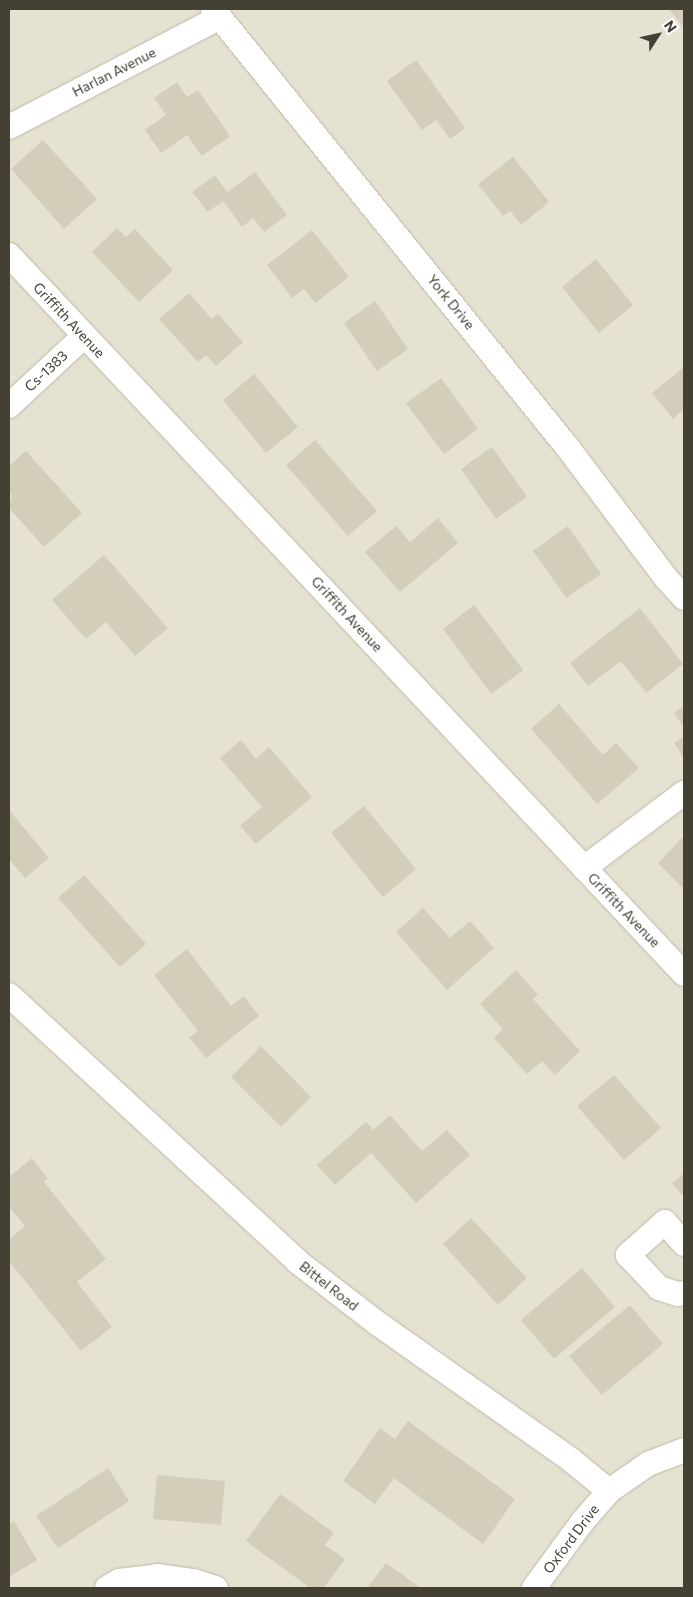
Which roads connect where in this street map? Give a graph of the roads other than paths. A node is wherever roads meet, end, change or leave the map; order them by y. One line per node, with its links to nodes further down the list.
1 (217, 13): 2 (street, Harlan Avenue); 6 (street, York Drive)
2 (9, 126)
3 (9, 256): 4 (street, Griffith Avenue)
4 (83, 337): 5 (street, Cs-1383); 8 (street, Griffith Avenue)
5 (9, 406)
6 (684, 598)
7 (684, 793): 8 (street)
8 (584, 868): 9 (street, Griffith Avenue)
9 (684, 974)
10 (9, 995): 14 (street, Bittel Road)
11 (684, 1244): 12 (street)
12 (684, 1293)
13 (684, 1450): 14 (street)
14 (609, 1491): 17 (street, Oxford Drive)
15 (108, 1588): 16 (street)
16 (216, 1588)
17 (534, 1588)

